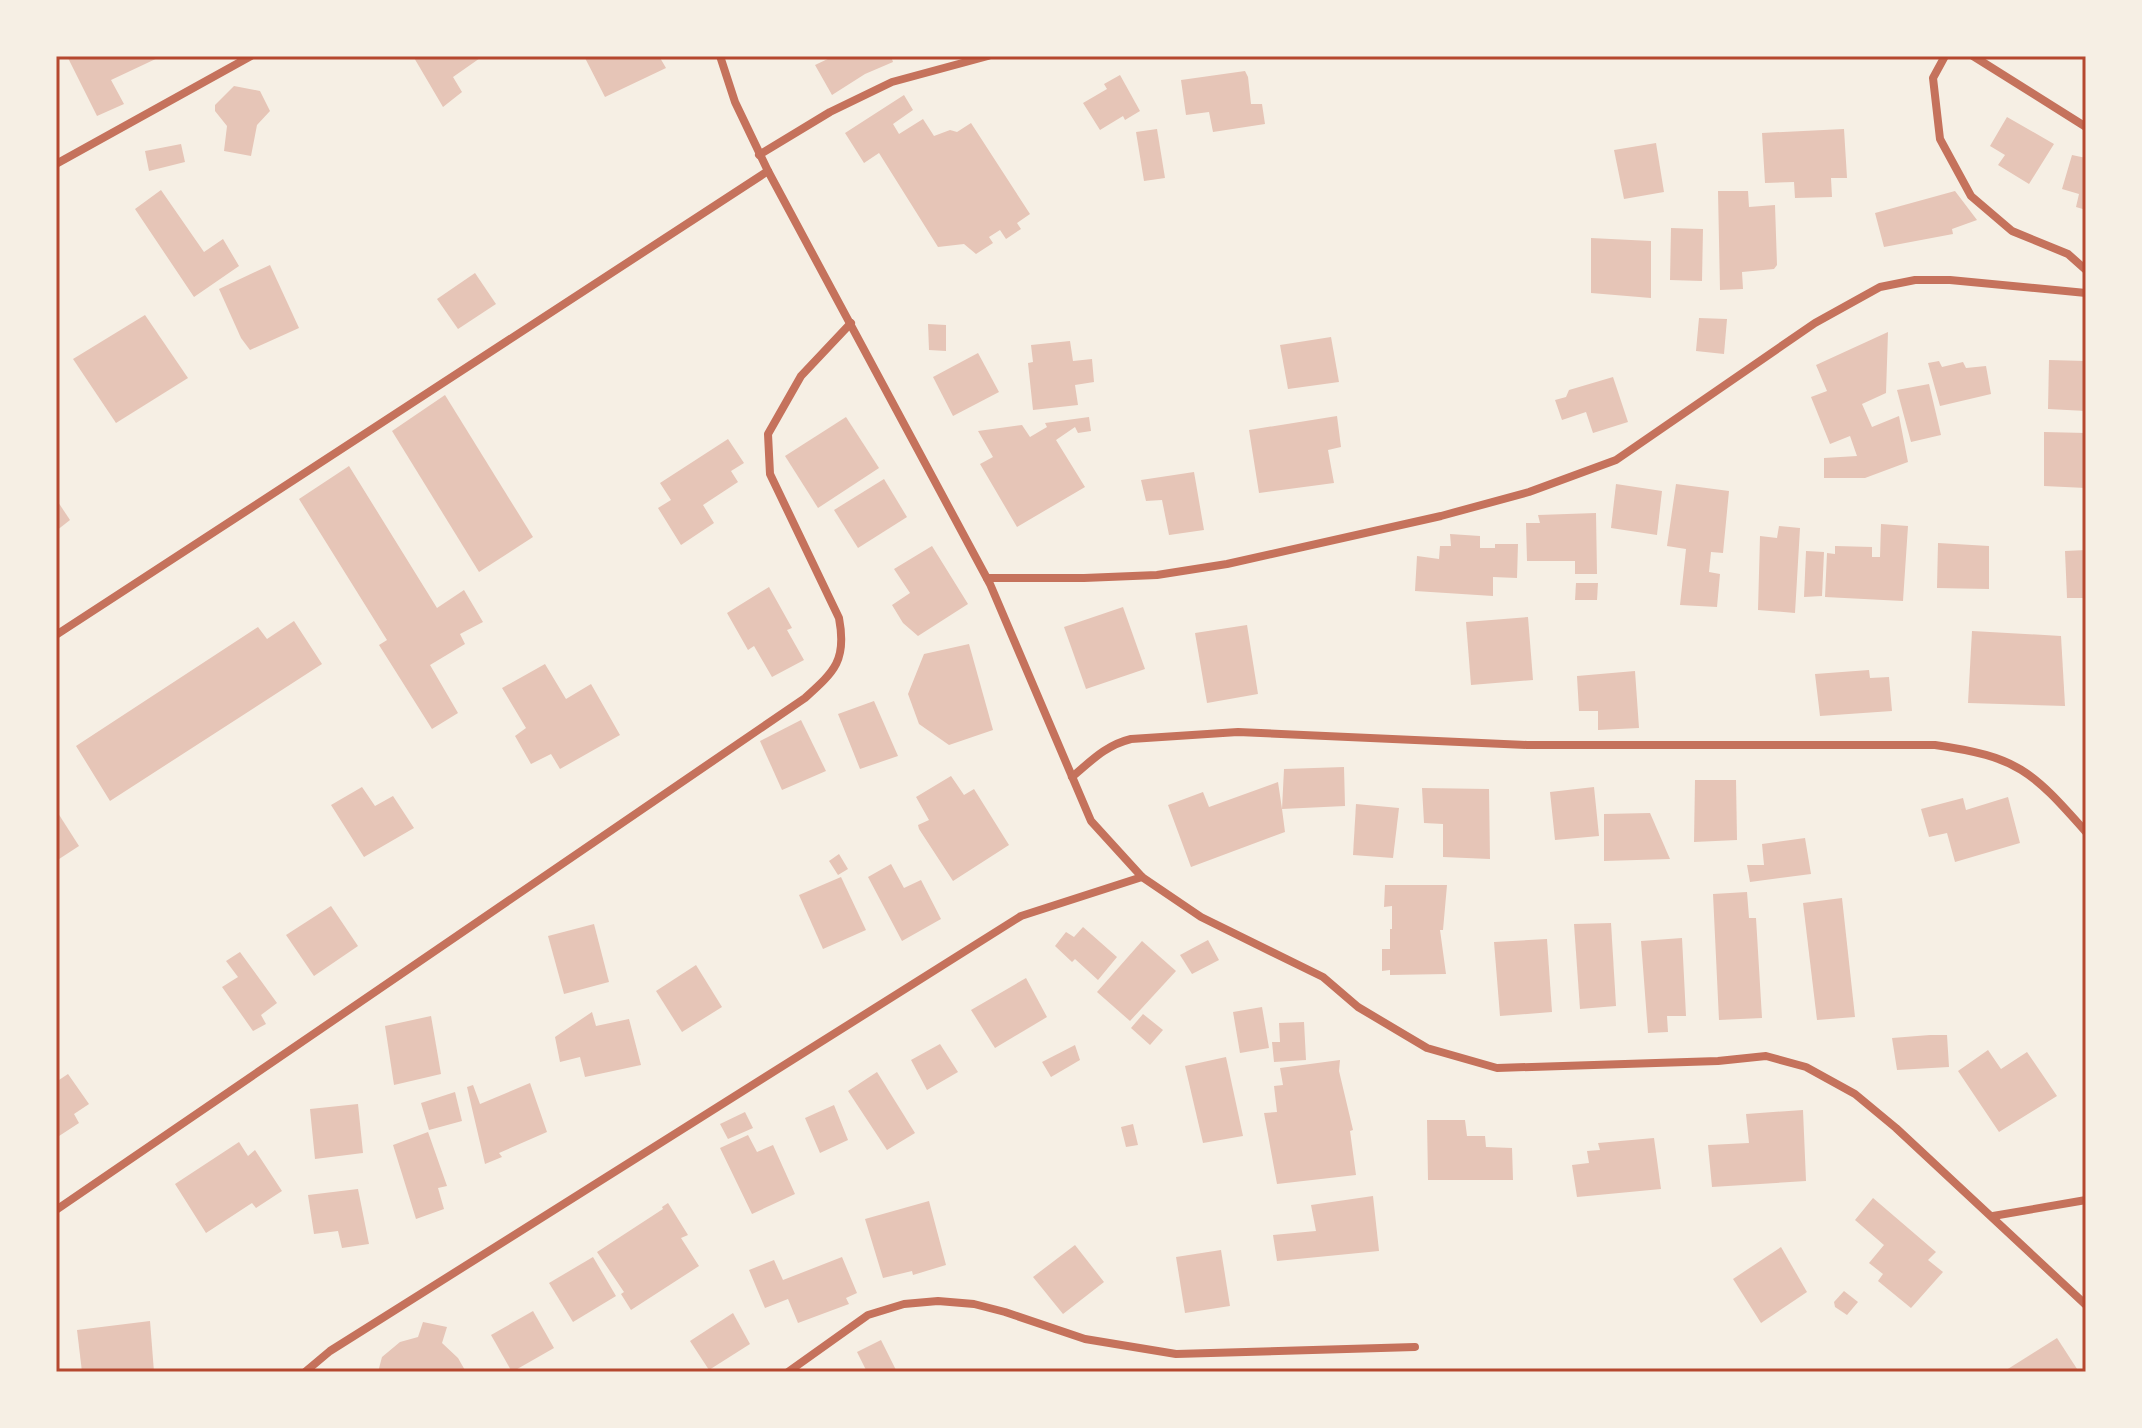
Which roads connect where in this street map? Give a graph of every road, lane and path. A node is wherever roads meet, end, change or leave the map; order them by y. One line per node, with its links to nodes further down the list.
1 (251, 56): 8 (street)
2 (720, 56): 7 (street)
3 (988, 56): 7 (street)
4 (1945, 56): 10 (street)
5 (1973, 56): 6 (street)
6 (2086, 127)
7 (759, 155): 9 (street)
8 (56, 164)
9 (768, 171): 12 (street); 14 (street)
10 (2086, 270)
11 (2086, 293): 13 (street)
12 (851, 323): 13 (street); 19 (street)
13 (987, 578): 15 (street)
14 (56, 635)
15 (1072, 777): 16 (street); 17 (street)
16 (2086, 832)
17 (1142, 877): 20 (street); 23 (street)
18 (2086, 1200): 20 (street)
19 (56, 1210)
20 (1993, 1216): 21 (street)
21 (2086, 1305)
22 (1415, 1347): 24 (street)
23 (305, 1372)
24 (788, 1372)

